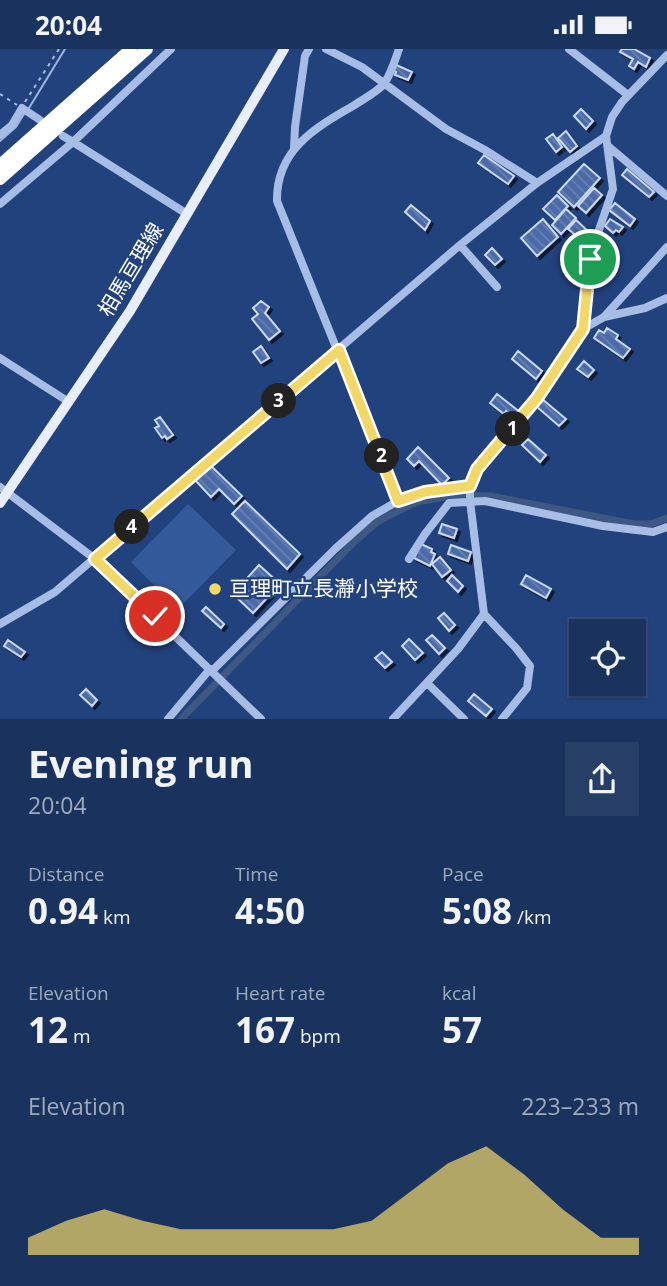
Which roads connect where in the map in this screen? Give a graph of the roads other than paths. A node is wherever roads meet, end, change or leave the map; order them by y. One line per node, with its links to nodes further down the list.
1 (131, 49): 19 (highway)
2 (147, 49): 20 (highway)
3 (171, 49): 16 (street)
4 (284, 49): 24 (main road, 相馬亘理線)
5 (309, 49): 18 (street)
6 (326, 49): 10 (street)
7 (399, 49): 10 (street)
8 (569, 49): 11 (street)
9 (667, 55): 11 (street)
10 (383, 84): 18 (street); 21 (street)
11 (628, 95): 14 (street)
12 (40, 120): 13 (street)
13 (0, 135)
14 (606, 135): 17 (street); 21 (street)
15 (62, 136): 16 (street)
16 (73, 142): 23 (street); 24 (street)
17 (608, 146): 22 (street); 30 (street)
18 (294, 149): 31 (street)
19 (0, 165)
20 (0, 179)
21 (537, 183): 25 (street)
22 (667, 197)
23 (0, 204)
24 (187, 214): 33 (main road, 相馬亘理線)
25 (460, 245): 27 (street); 31 (street)
26 (667, 247): 29 (street)
27 (497, 287)
28 (667, 298): 29 (street)
29 (604, 317): 30 (street)
30 (583, 329): 34 (street)
31 (339, 350): 36 (street); 40 (street)
32 (0, 358): 33 (street)
33 (68, 402): 35 (main road, 相馬亘理線)
34 (470, 486): 36 (street); 37 (street)
35 (4, 490): 38 (main road, 相馬亘理線); 40 (street)
36 (398, 501): 44 (street)
37 (470, 501): 39 (street); 41 (street); 42 (street)
38 (0, 503)
39 (667, 527)
40 (95, 559): 43 (street); 44 (street)
41 (409, 559)
42 (484, 614): 45 (street); 50 (street)
43 (0, 624)
44 (212, 671): 46 (street); 47 (street)
45 (427, 684): 48 (street); 49 (street)
46 (168, 719)
47 (261, 719)
48 (393, 719)
49 (464, 719)
50 (502, 719)

